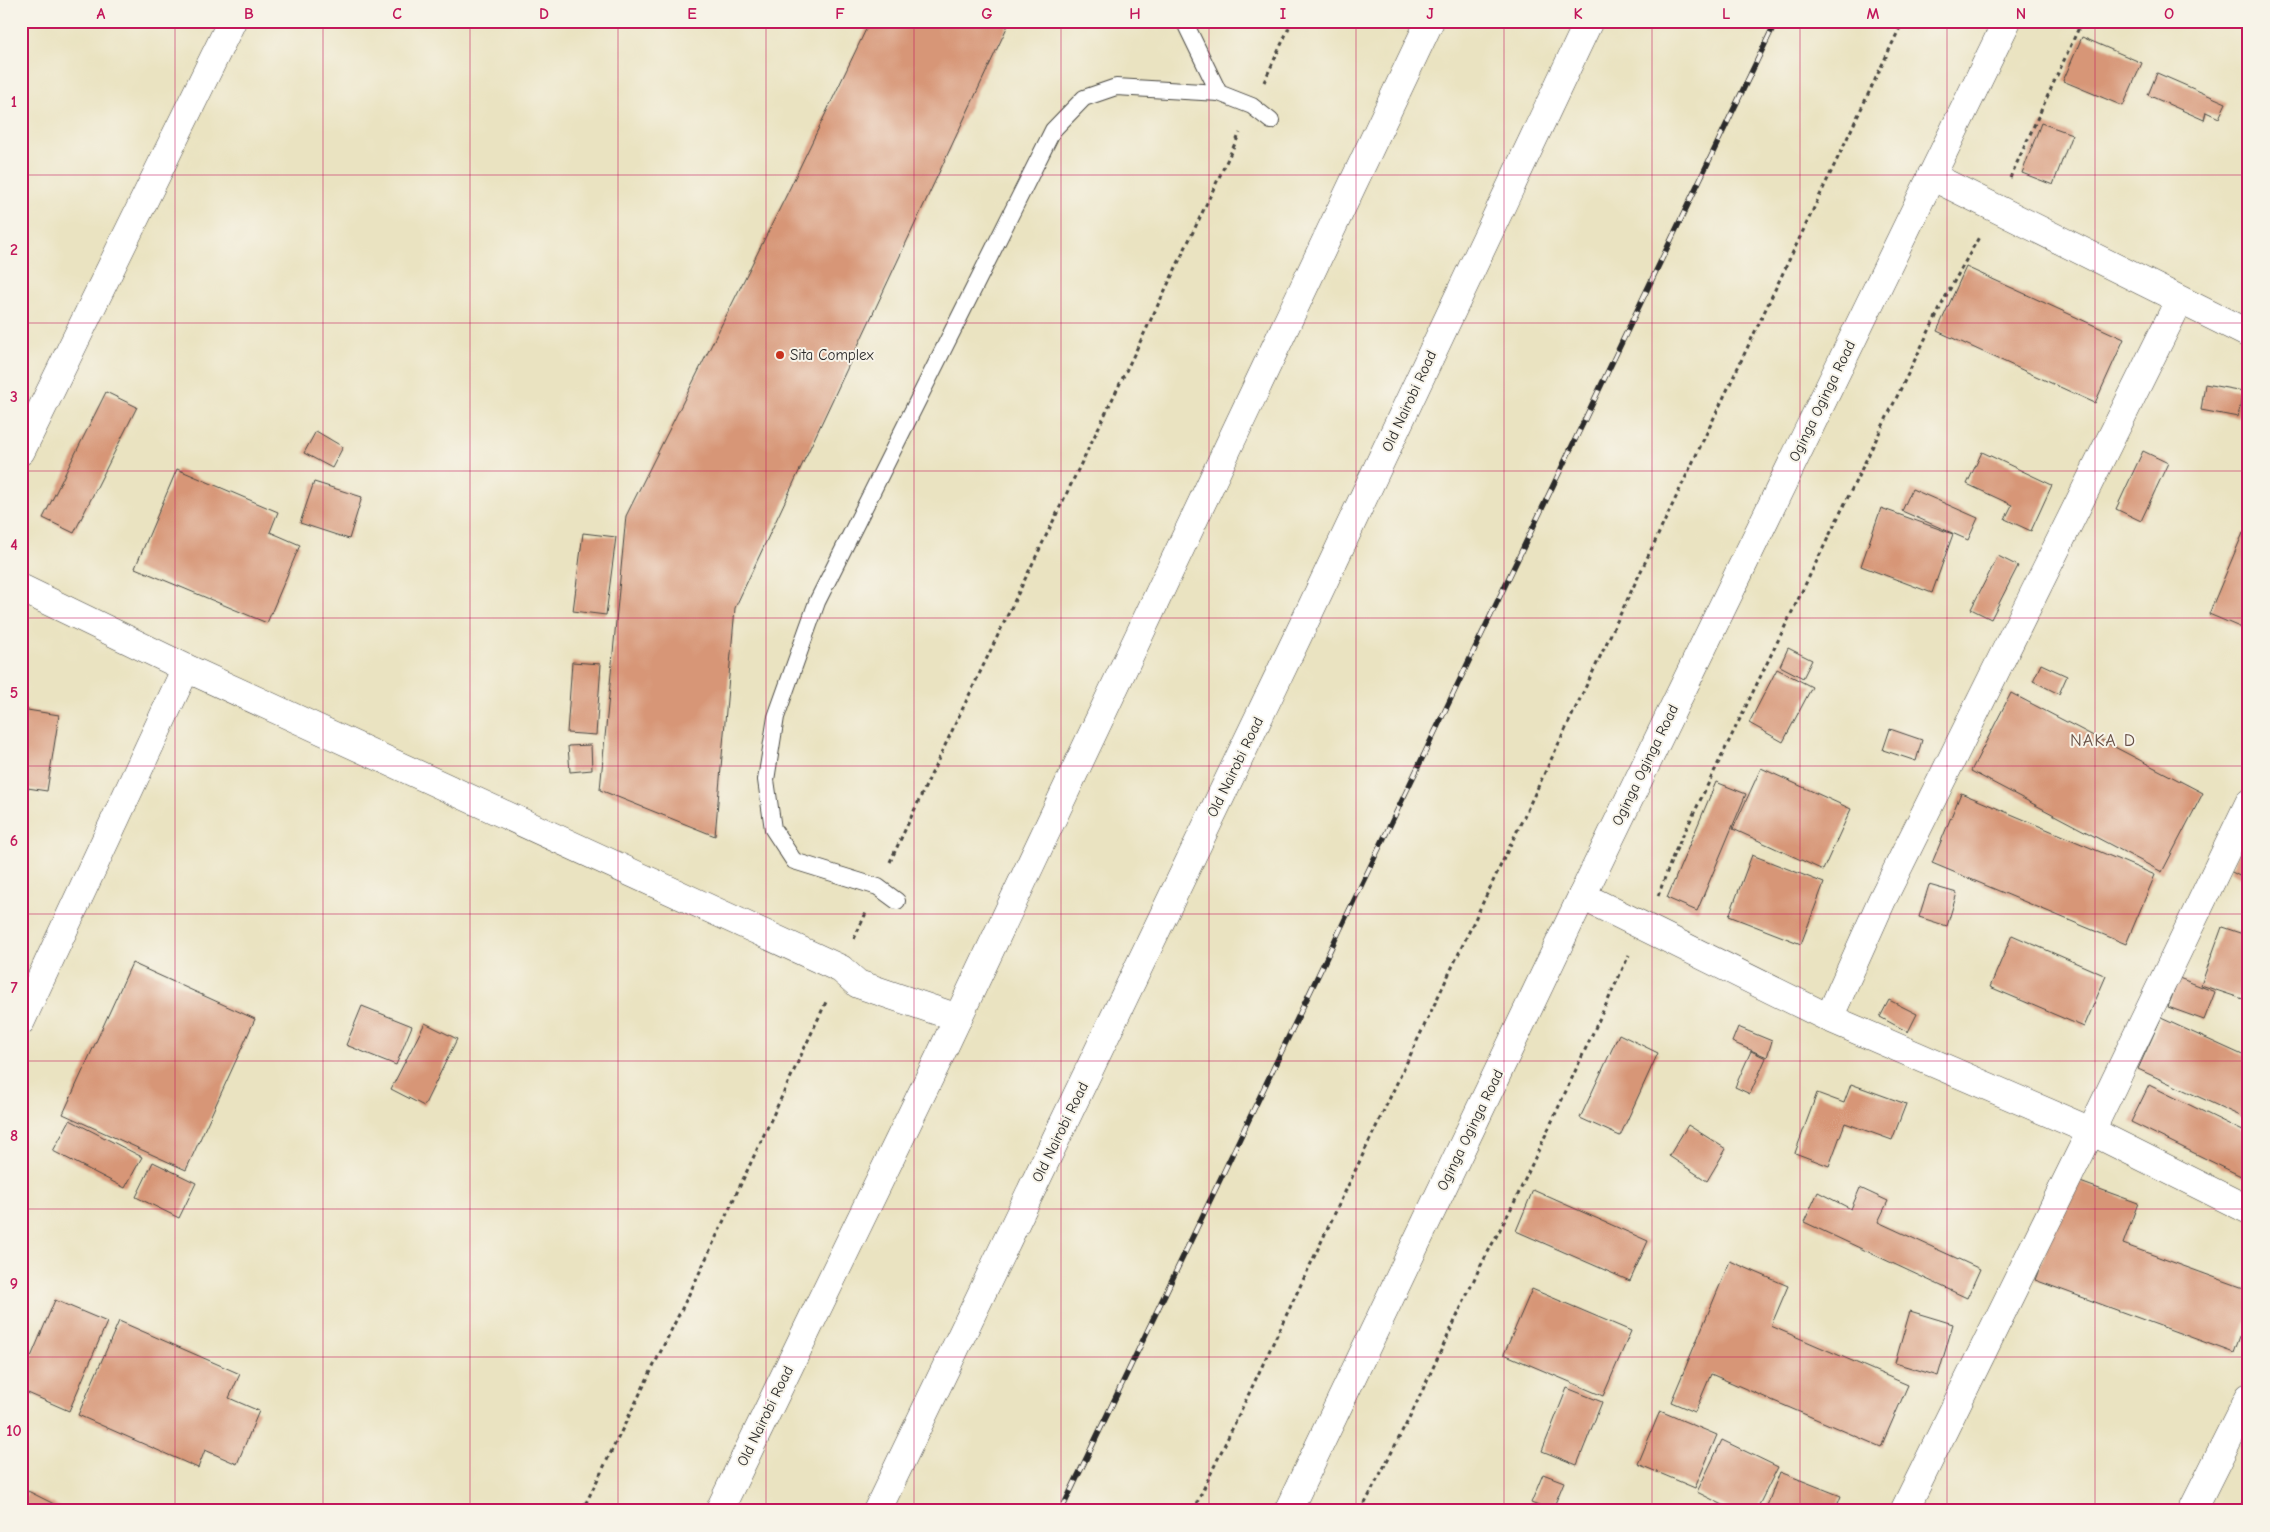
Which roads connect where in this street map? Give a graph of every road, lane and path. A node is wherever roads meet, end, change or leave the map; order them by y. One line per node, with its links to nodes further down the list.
1 (232, 21): 16 (main road)
2 (1184, 21): 9 (lane)
3 (1292, 21): 10 (path)
4 (1430, 21): 25 (main road, Old Nairobi Road)
5 (1589, 21): 33 (main road, Old Nairobi Road)
6 (1903, 21): 34 (path)
7 (2006, 21): 12 (main road, Oginga Oginga Road)
8 (2082, 21): 13 (path)
9 (1219, 93): 10 (lane); 20 (lane)
10 (1252, 106): 11 (lane); 20 (path)
11 (1271, 121)
12 (1931, 176): 13 (main road); 21 (main road, Oginga Oginga Road)
13 (1996, 208): 14 (main road); 23 (path)
14 (2179, 301): 15 (main road); 26 (main road)
15 (2249, 334)
16 (21, 451)
17 (21, 588): 18 (main road)
18 (186, 668): 24 (main road); 27 (main road)
19 (2249, 803): 28 (main road)
20 (878, 887): 22 (lane); 24 (path)
21 (1582, 896): 23 (main road); 35 (main road, Oginga Oginga Road)
22 (897, 901)
23 (1642, 926): 26 (main road); 36 (path)
24 (841, 969): 25 (main road); 31 (path)
25 (958, 1018): 32 (main road, Old Nairobi Road)
26 (1829, 1018): 28 (main road)
27 (21, 1021)
28 (2091, 1131): 29 (main road); 37 (main road)
29 (2249, 1210)
30 (2249, 1397): 38 (main road)
31 (582, 1511)
32 (719, 1511)
33 (877, 1511)
34 (1193, 1511)
35 (1288, 1511)
36 (1361, 1511)
37 (1904, 1511)
38 (2192, 1511)

